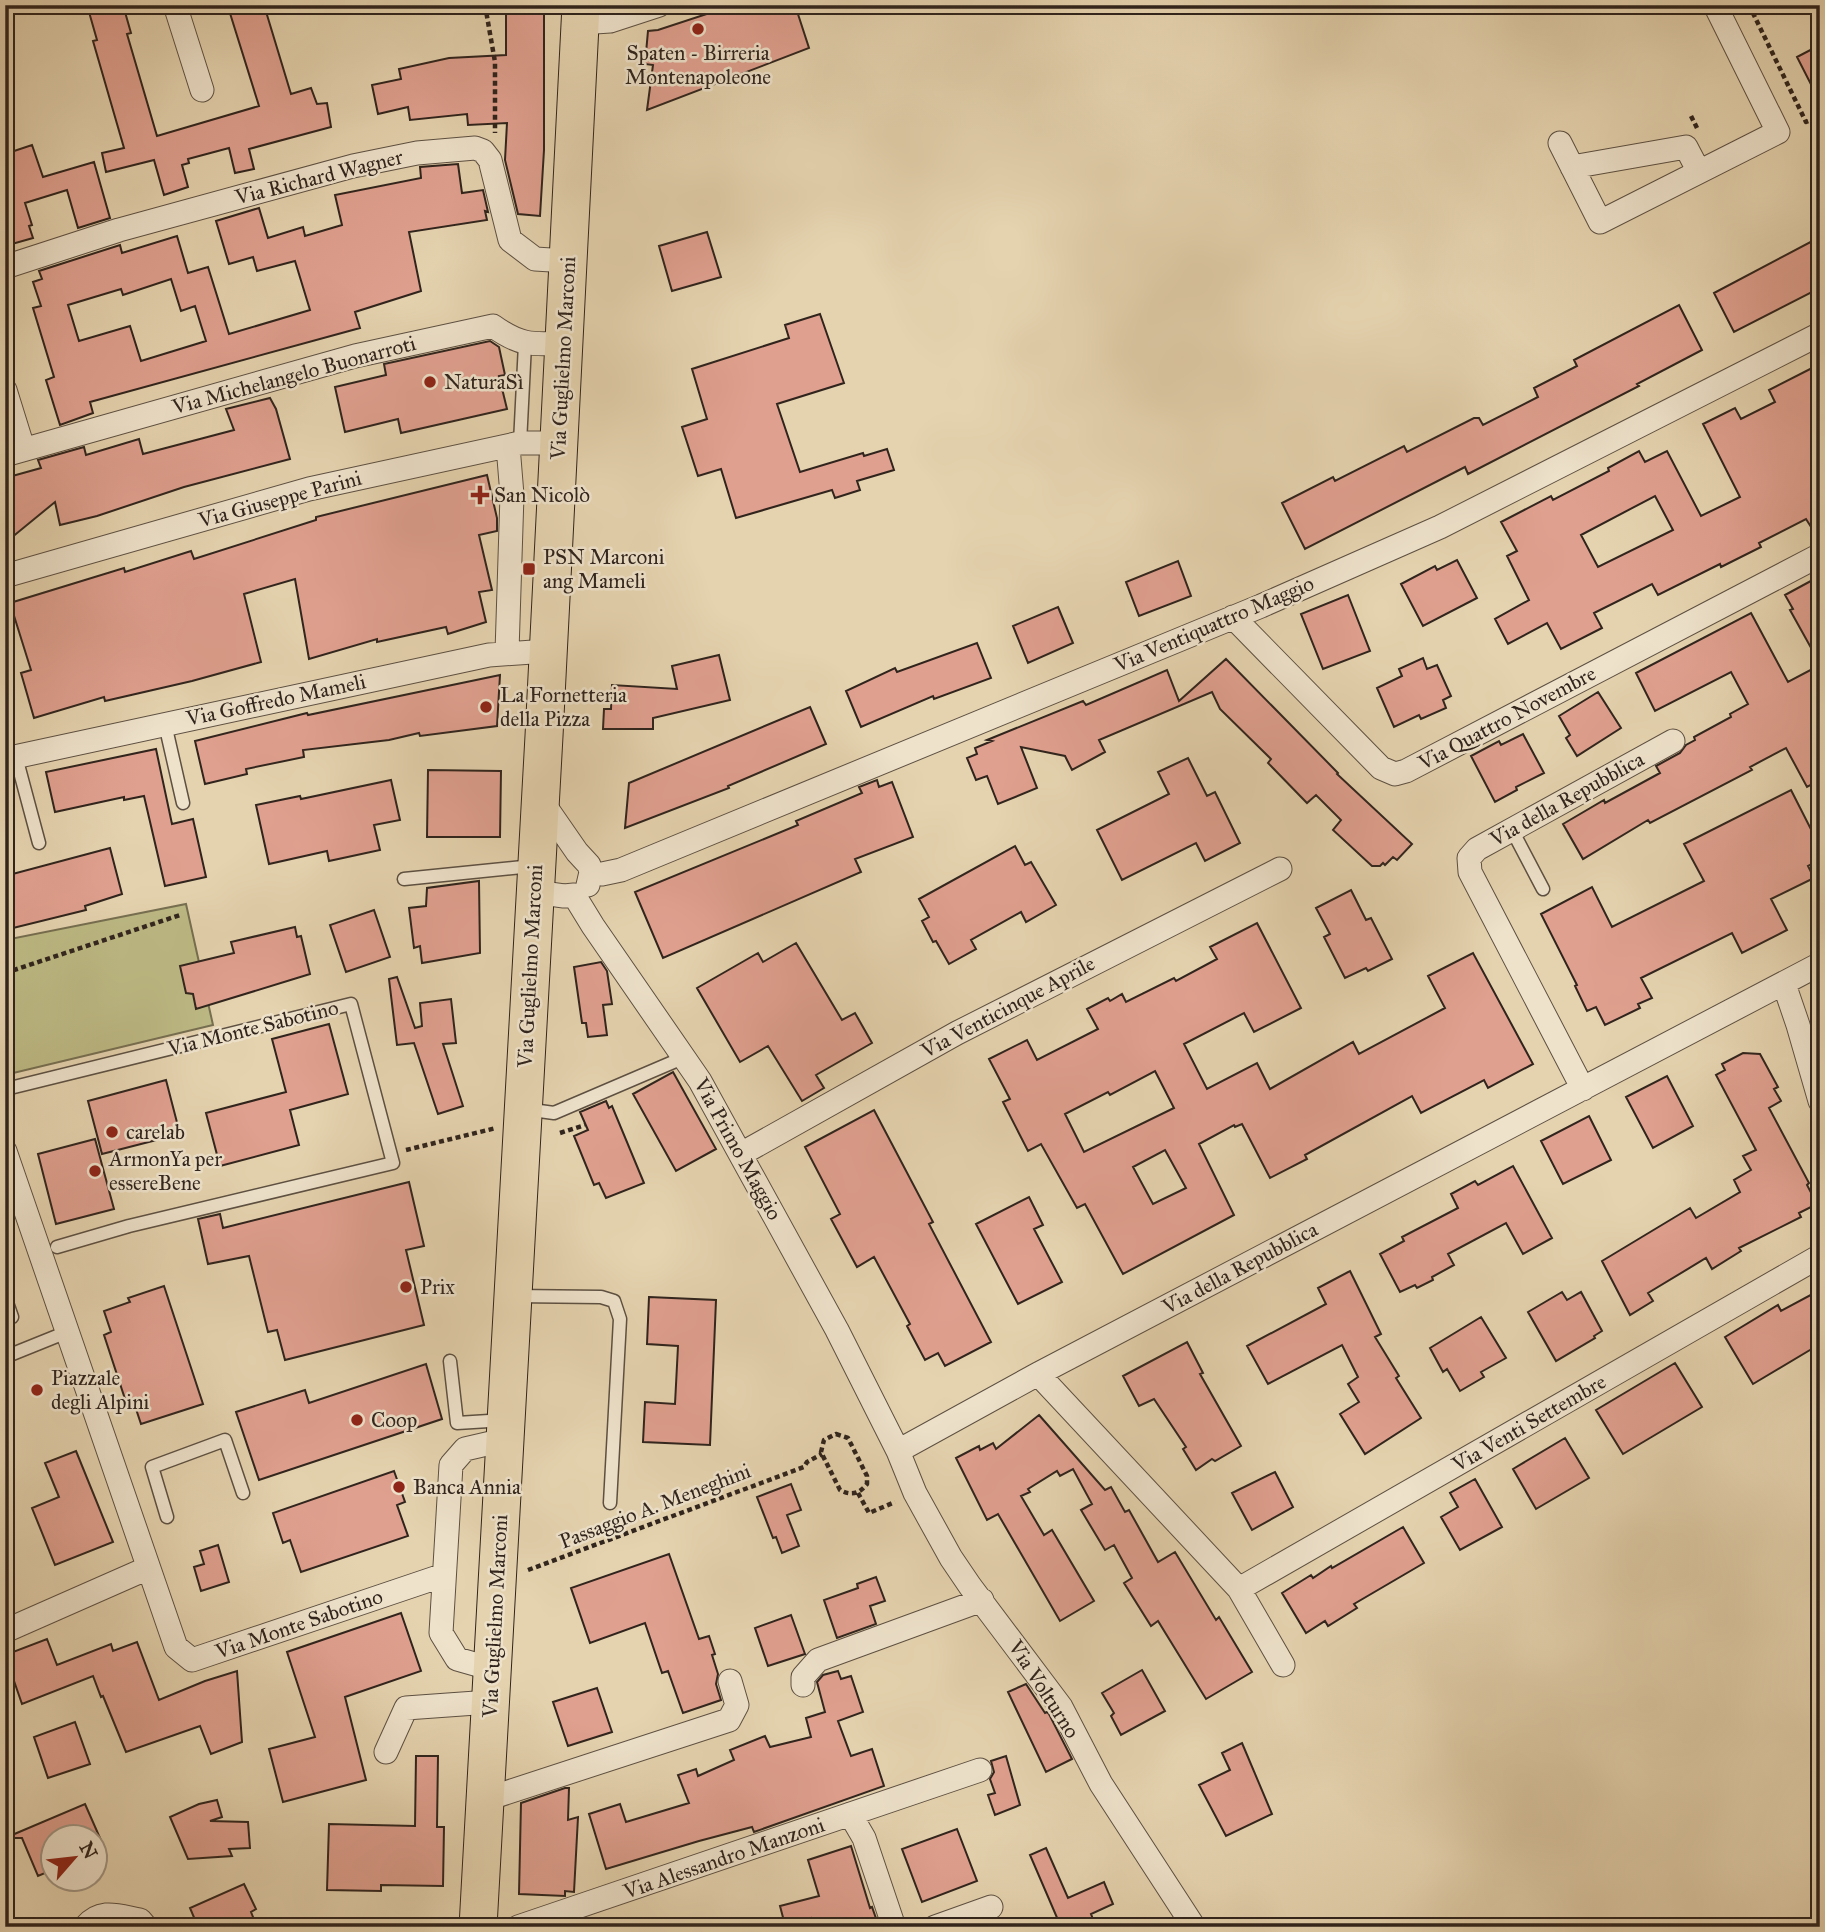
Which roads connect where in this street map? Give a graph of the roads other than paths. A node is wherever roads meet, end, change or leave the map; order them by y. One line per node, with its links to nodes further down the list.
1 (175, 5): 5 (street)
2 (659, 5): 4 (street)
3 (1715, 5): 8 (street)
4 (580, 14): 9 (main road, Via Guglielmo Marconi)
5 (202, 90)
6 (1560, 144): 7 (street)
7 (1572, 167): 8 (street); 8 (street)
8 (1699, 172)
9 (568, 261): 10 (street, Via Richard Wagner); 12 (main road, Via Guglielmo Marconi)
10 (5, 267)
11 (1820, 334): 20 (street, Via Ventiquattro Maggio)
12 (563, 343): 13 (street, Via Michelangelo Buonarroti); 15 (main road, Via Guglielmo Marconi)
13 (525, 344): 16 (lane); 17 (street, Via Michelangelo Buonarroti)
14 (5, 390): 17 (street, Via Michelangelo Buonarroti)
15 (559, 443): 16 (street, Via Giuseppe Parini); 21 (main road, Via Guglielmo Marconi)
16 (514, 445): 19 (street, Via Giuseppe Parini); 22 (street)
17 (14, 452)
18 (1820, 555): 20 (street, Via Quattro Novembre)
19 (5, 576)
20 (1233, 617): 32 (street, Via Ventiquattro Maggio)
21 (547, 651): 22 (street, Via Goffredo Mameli); 26 (main road, Via Guglielmo Marconi)
22 (506, 652): 23 (street, Via Goffredo Mameli)
23 (165, 724): 25 (street, Via Goffredo Mameli); 27 (lane)
24 (1672, 741): 28 (street, Via della Repubblica)
25 (11, 758): 29 (lane)
26 (540, 799): 30 (street); 34 (main road, Via Guglielmo Marconi)
27 (183, 803)
28 (1511, 830): 35 (lane); 40 (street, Via della Repubblica)
29 (38, 843)
30 (577, 852): 32 (street); 34 (street)
31 (1280, 869): 45 (street, Via Venticinque Aprile)
32 (591, 872): 36 (street)
33 (404, 879): 34 (lane)
34 (535, 879): 36 (street); 43 (main road, Via Guglielmo Marconi)
35 (1543, 889)
36 (574, 895): 39 (street, Via Primo Maggio)
37 (1820, 964): 38 (street, Via della Repubblica)
38 (1784, 984): 40 (street, Via della Repubblica); 42 (street)
39 (685, 1057): 43 (lane); 45 (street, Via Primo Maggio)
40 (1583, 1089): 55 (street, Via della Repubblica)
41 (5, 1093): 47 (lane, Via Monte Sabotino)
42 (1820, 1101)
43 (522, 1118): 49 (main road, Via Guglielmo Marconi)
44 (5, 1151): 46 (street, Via Monte Sabotino)
45 (741, 1154): 57 (street, Via Primo Maggio)
46 (11, 1186): 47 (street, Via Monte Sabotino)
47 (48, 1250): 52 (street, Via Monte Sabotino)
48 (1820, 1256): 63 (street, Via Venti Settembre)
49 (512, 1296): 56 (main road, Via Guglielmo Marconi); 59 (lane)
50 (5, 1297): 51 (lane)
51 (12, 1317)
52 (67, 1332): 53 (lane); 61 (street, Via Monte Sabotino)
53 (5, 1357)
54 (450, 1361): 56 (lane)
55 (1038, 1374): 57 (street, Via della Repubblica); 63 (street)
56 (504, 1430): 62 (street); 69 (main road, Via Guglielmo Marconi)
57 (898, 1451): 64 (street, Via Volturno)
58 (243, 1493): 60 (lane)
59 (610, 1503)
60 (167, 1517)
61 (148, 1568): 62 (street, Via Monte Sabotino); 65 (street)
62 (444, 1575): 69 (street)
63 (1239, 1589): 66 (street)
64 (982, 1600): 68 (street); 81 (street, Via Volturno)
65 (5, 1631)
66 (1283, 1665)
67 (730, 1681): 72 (street)
68 (803, 1685)
69 (491, 1686): 70 (street); 72 (main road, Via Guglielmo Marconi)
70 (386, 1752)
71 (980, 1770): 73 (street, Via Alessandro Manzoni)
72 (486, 1799): 77 (main road, Via Guglielmo Marconi)
73 (850, 1814): 78 (street, Via Alessandro Manzoni); 79 (street, Via Alessandro Manzoni)
74 (991, 1907): 80 (street)
75 (85, 1927): 76 (street)
76 (146, 1927)
77 (478, 1927)
78 (517, 1927)
79 (894, 1927)
80 (935, 1927)
81 (1194, 1927)

